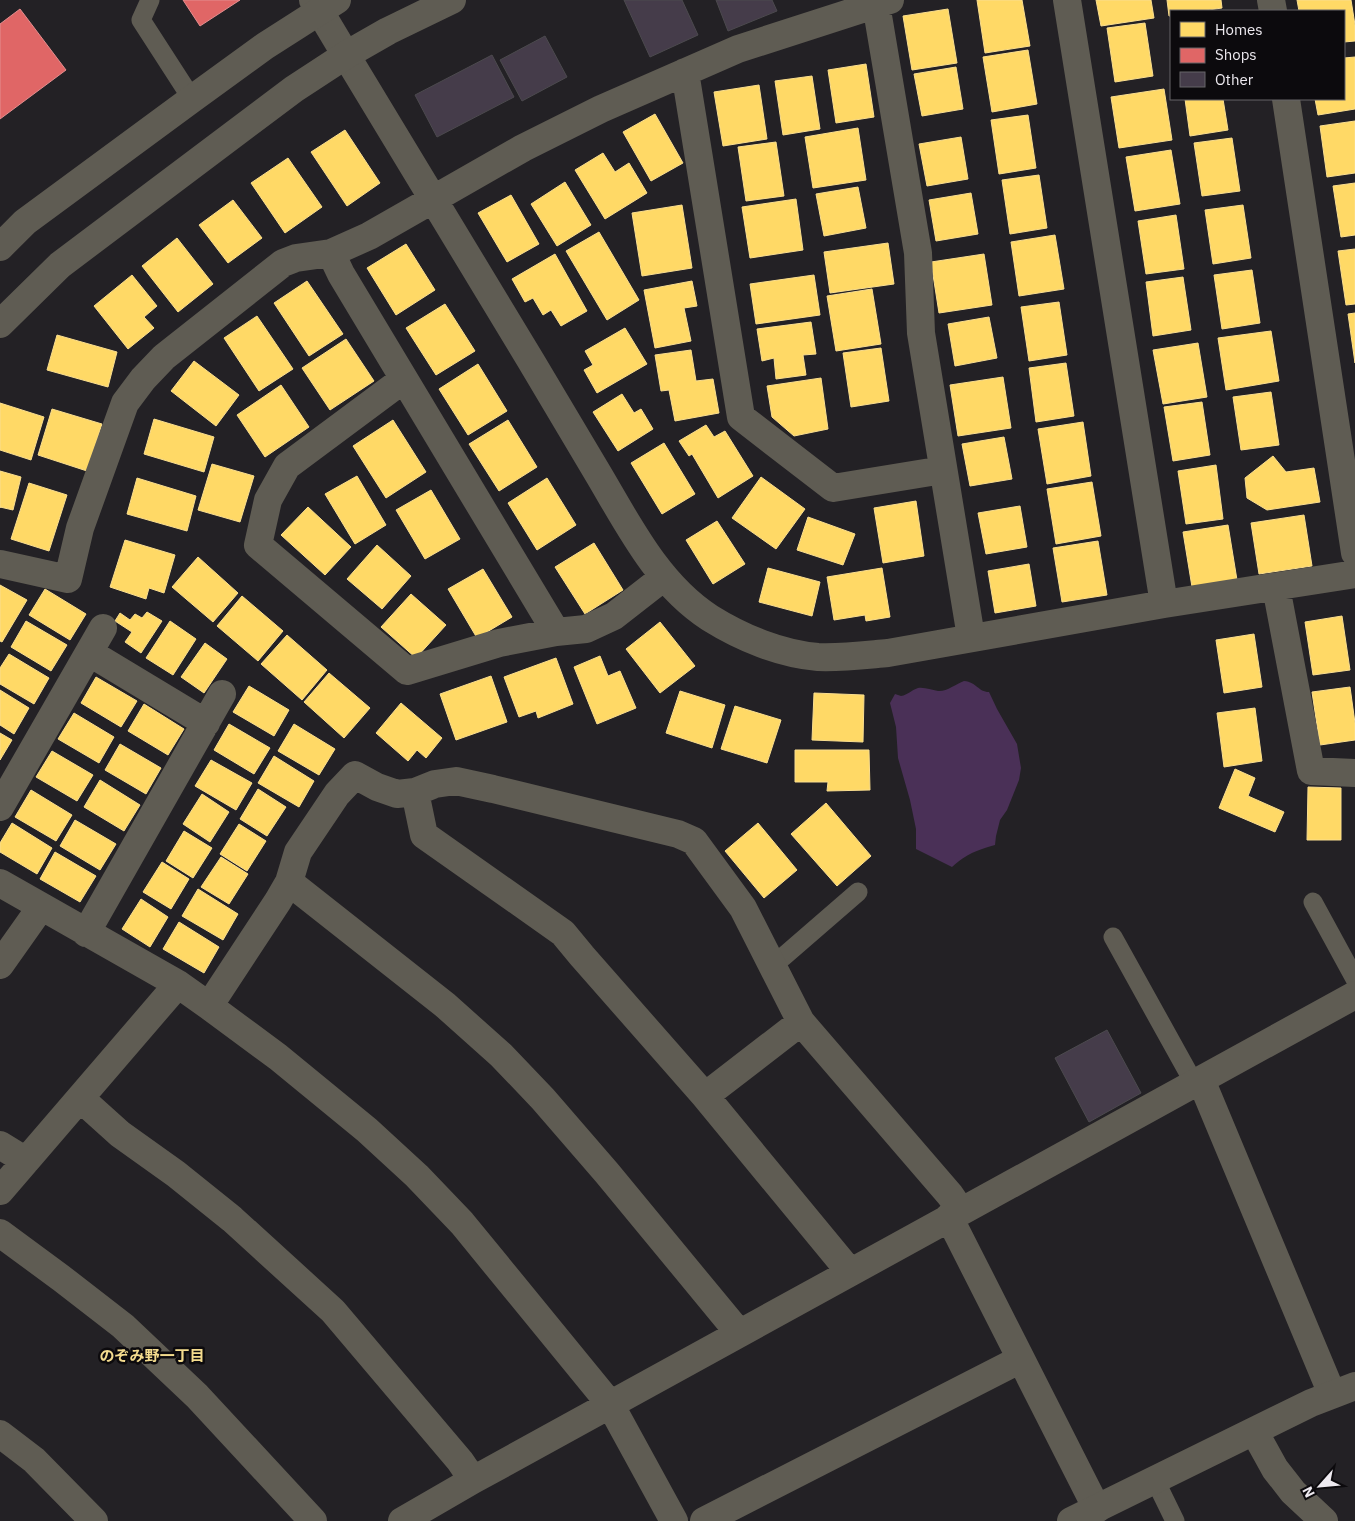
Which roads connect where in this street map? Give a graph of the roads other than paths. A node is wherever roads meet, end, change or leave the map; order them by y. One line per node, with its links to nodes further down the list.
1 (150, 0): 8 (lane)
2 (452, 0): 6 (street)
3 (1067, 0): 21 (street)
4 (883, 2): 7 (street); 15 (street)
5 (323, 4): 6 (street); 8 (street)
6 (346, 55): 10 (street); 13 (street)
7 (685, 72): 10 (street); 15 (street)
8 (192, 99): 11 (street)
9 (1286, 100): 16 (street)
10 (434, 198): 12 (street); 19 (street)
11 (0, 247)
12 (331, 253): 14 (street); 17 (street)
13 (0, 324)
14 (404, 379): 23 (street); 23 (street)
15 (943, 470): 24 (street)
16 (1355, 552)
17 (0, 564)
18 (1355, 574): 20 (street)
19 (664, 577): 23 (street); 24 (street)
20 (1276, 587): 21 (street); 28 (street)
21 (1164, 604): 24 (street)
22 (104, 628): 25 (street)
23 (556, 632)
24 (971, 638)
25 (90, 653): 27 (street); 30 (street)
26 (222, 694): 27 (street)
27 (206, 723): 36 (street)
28 (1355, 773)
29 (414, 792): 31 (street); 38 (street); 46 (street)
30 (0, 807)
31 (289, 882): 43 (street); 54 (street)
32 (0, 883): 35 (street)
33 (858, 892): 38 (lane)
34 (1313, 902): 40 (lane)
35 (41, 907): 36 (street); 39 (street)
36 (86, 933): 41 (street)
37 (1112, 937): 45 (lane)
38 (770, 964): 44 (street)
39 (0, 965)
40 (1355, 979)
41 (178, 984): 43 (street); 47 (street)
42 (1355, 995): 45 (street)
43 (209, 1006): 57 (street)
44 (801, 1022): 46 (street); 51 (street)
45 (1198, 1081): 51 (street); 56 (street)
46 (705, 1096): 53 (street)
47 (80, 1098): 49 (street); 60 (street)
48 (0, 1145): 49 (street)
49 (26, 1161): 50 (street)
50 (0, 1191)
51 (955, 1214): 53 (street); 55 (street)
52 (0, 1233): 64 (street)
53 (850, 1272): 54 (street)
54 (739, 1333): 57 (street)
55 (1021, 1359): 62 (street); 67 (street)
56 (1343, 1390): 58 (street)
57 (610, 1404): 60 (street); 66 (street)
58 (1254, 1431): 61 (street); 70 (street)
59 (0, 1434): 63 (street)
60 (473, 1480): 65 (street)
61 (1155, 1480): 62 (street); 69 (lane)
62 (1096, 1509): 68 (street)
63 (94, 1521)
64 (313, 1521)
65 (402, 1521)
66 (674, 1521)
67 (704, 1521)
68 (1071, 1521)
69 (1175, 1521)
70 (1324, 1521)

